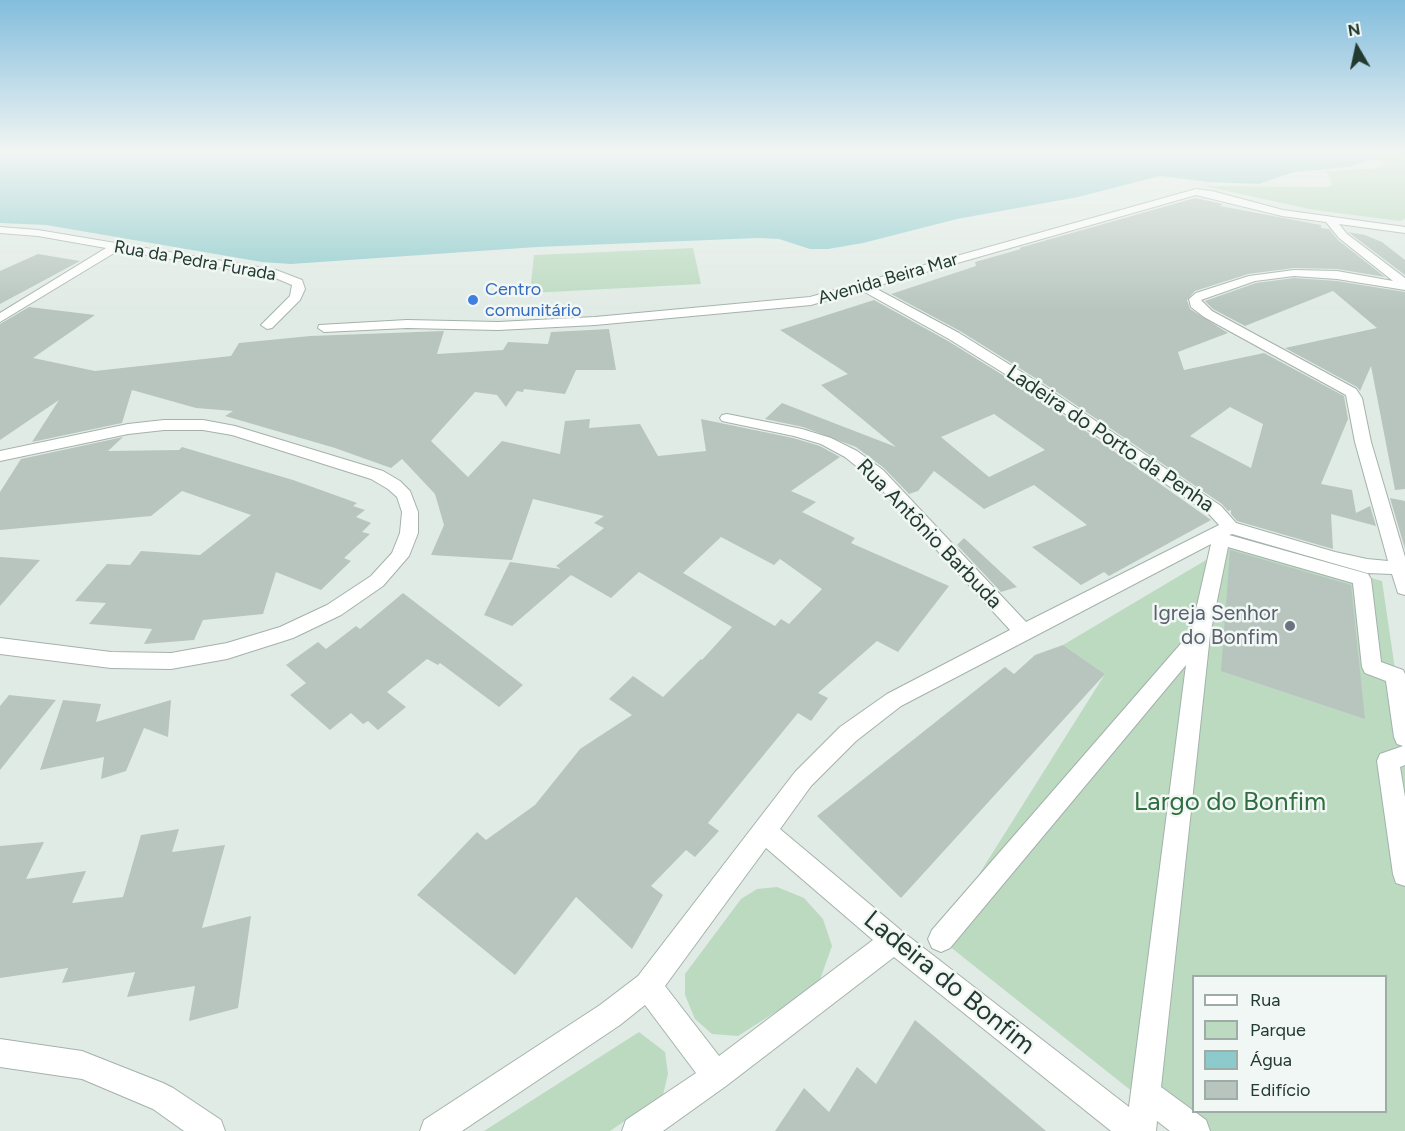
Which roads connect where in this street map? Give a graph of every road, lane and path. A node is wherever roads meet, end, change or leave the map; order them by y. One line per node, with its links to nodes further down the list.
1 (1148, 206): 8 (street, Avenida Beira Mar)
2 (1254, 206): 3 (street, Avenida Beira Mar)
3 (1330, 220): 5 (street, Avenida Beira Mar); 7 (street)
4 (0, 230): 6 (street, Rua da Pedra Furada)
5 (1405, 231)
6 (116, 247): 9 (street); 10 (street, Rua da Pedra Furada)
7 (1405, 285): 15 (street)
8 (864, 287): 11 (street, Avenida Beira Mar); 14 (street, Ladeira do Porto da Penha)
9 (0, 318)
10 (267, 325)
11 (324, 327)
12 (727, 418): 17 (street, Rua Antônio Barbuda)
13 (0, 456): 19 (street)
14 (1230, 527): 15 (street, Ladeira do Porto da Penha); 17 (street)
15 (1402, 569): 16 (street)
16 (1405, 588)
17 (1023, 631): 22 (street)
18 (1200, 635): 20 (street); 24 (street); 29 (street)
19 (0, 646)
20 (1405, 737)
21 (1405, 755): 23 (street)
22 (764, 831): 25 (street, Ladeira do Bonfim); 26 (street)
23 (1405, 874)
24 (941, 939)
25 (894, 941): 28 (street); 33 (street, Ladeira do Bonfim)
26 (648, 986): 28 (street); 31 (street)
27 (0, 1053): 30 (street)
28 (716, 1076): 32 (street)
29 (1146, 1094): 34 (street); 35 (street)
30 (210, 1131)
31 (435, 1131)
32 (637, 1131)
33 (1135, 1131)
34 (1141, 1131)
35 (1196, 1131)

